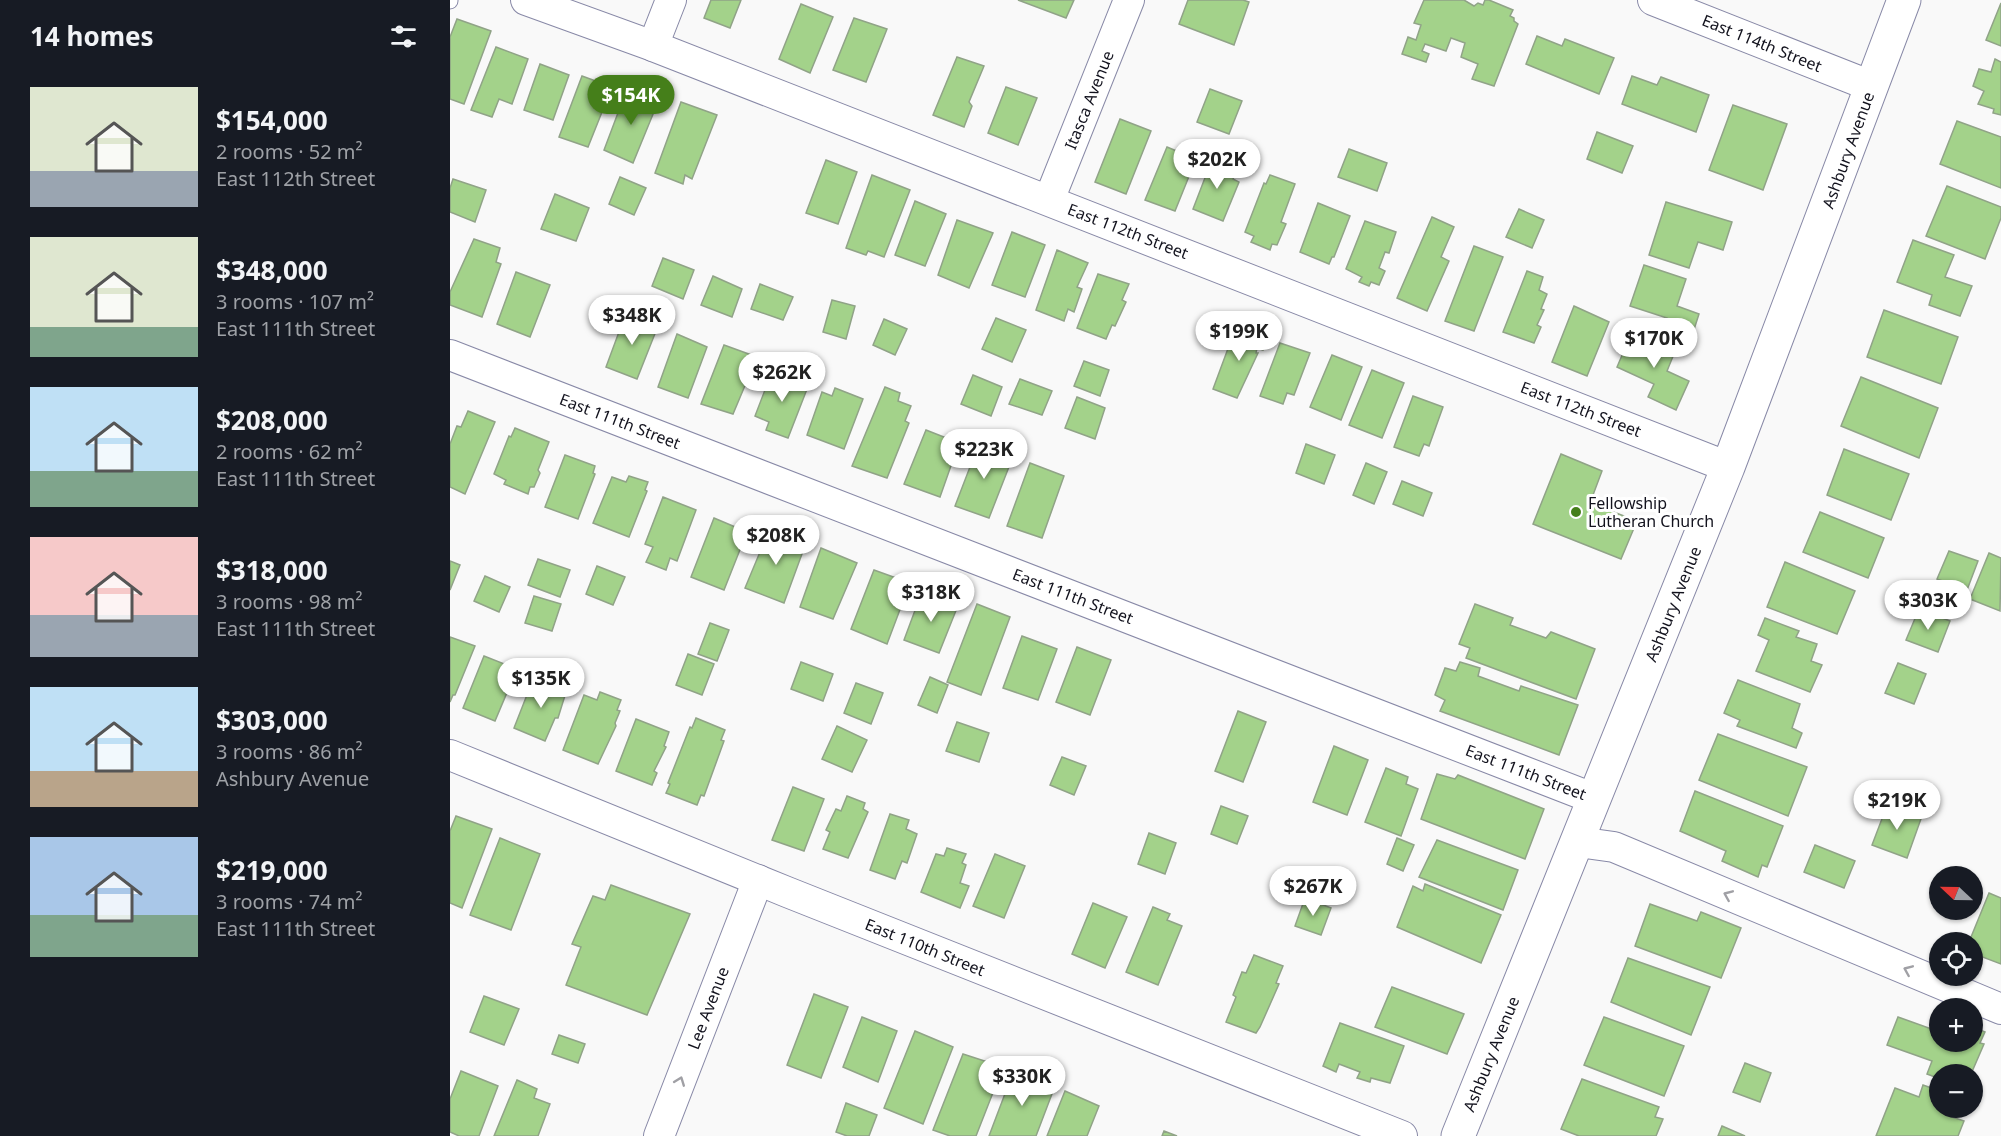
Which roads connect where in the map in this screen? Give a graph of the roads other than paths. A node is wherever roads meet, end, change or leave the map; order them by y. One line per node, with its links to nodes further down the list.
1 (526, 0): 6 (street, East 112th Street)
2 (671, 0): 6 (street)
3 (1130, 0): 8 (street, Itasca Avenue)
4 (1653, 0): 7 (street, East 114th Street)
5 (1904, 0): 7 (street, Ashbury Avenue)
6 (653, 46): 8 (street, East 112th Street)
7 (1871, 86): 10 (street, Ashbury Avenue)
8 (1048, 200): 10 (street, East 112th Street)
9 (450, 355): 12 (street, East 111th Street)
10 (1728, 467): 12 (street, Ashbury Avenue)
11 (450, 755): 14 (street, East 110th Street)
12 (1595, 799): 13 (street, Ashbury Avenue)
13 (1578, 842): 15 (street, one-way to 13); 18 (street, Ashbury Avenue)
14 (758, 880): 16 (street, Lee Avenue, one-way to 14); 17 (street, East 110th Street)
15 (2001, 1009)
16 (659, 1136)
17 (1402, 1136)
18 (1458, 1136)

